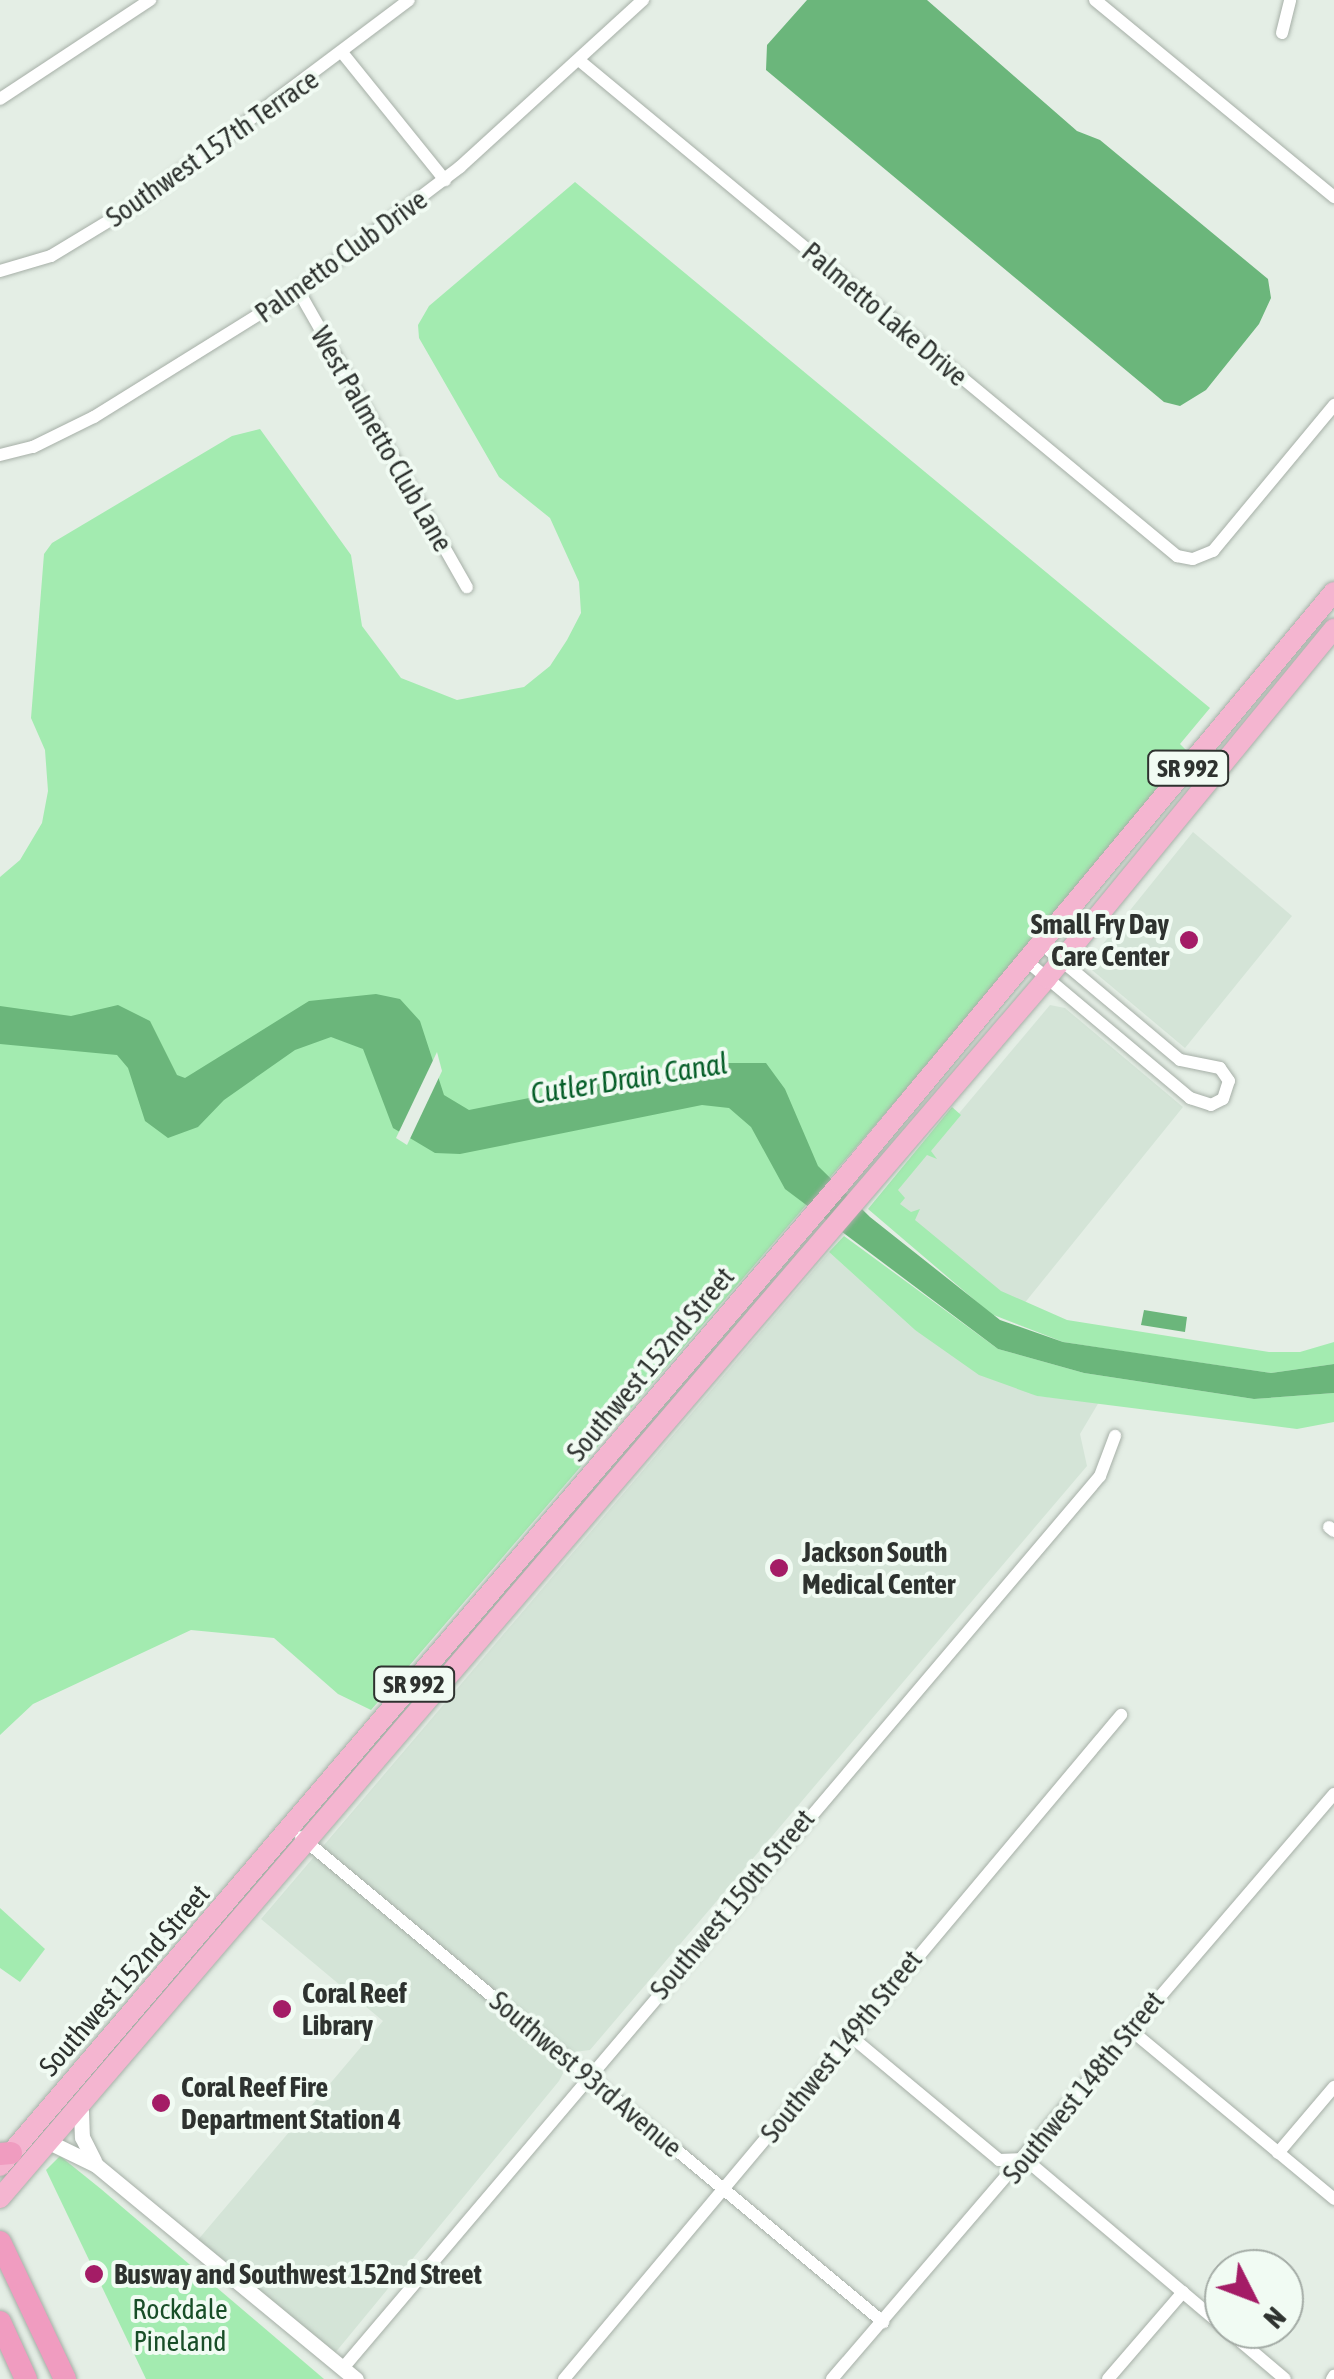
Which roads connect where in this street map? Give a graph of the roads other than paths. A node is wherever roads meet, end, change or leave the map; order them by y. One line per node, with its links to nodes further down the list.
1 (150, 0): 9 (street)
2 (409, 0): 7 (street, Southwest 157th Terrace)
3 (643, 0): 8 (street, Palmetto Club Drive)
4 (1290, 0): 6 (street)
5 (1099, 1): 11 (street)
6 (1282, 33)
7 (344, 56): 10 (street); 12 (street, Southwest 157th Terrace)
8 (580, 61): 10 (street, Palmetto Club Drive); 14 (street, Palmetto Lake Drive)
9 (0, 99)
10 (445, 180): 13 (street, Palmetto Club Drive)
11 (1334, 197)
12 (0, 271)
13 (298, 290): 15 (street, Palmetto Club Drive); 16 (street, West Palmetto Club Lane)
14 (1334, 406)
15 (0, 455)
16 (467, 587)
17 (1334, 592): 19 (main road, Southwest 152nd Street / SR 992)
18 (1334, 630): 20 (main road, Southwest 152nd Street / SR 992)
19 (1042, 944): 20 (street); 21 (main road, Southwest 152nd Street / SR 992)
20 (1062, 960): 22 (main road, Southwest 152nd Street / SR 992); 22 (street)
21 (1028, 962): 22 (street); 26 (main road, Southwest 152nd Street / SR 992)
22 (1047, 978): 27 (main road, Southwest 152nd Street / SR 992)
23 (1115, 1436): 32 (street, Southwest 150th Street)
24 (1121, 1715): 31 (street, Southwest 149th Street)
25 (1334, 1794): 30 (street, Southwest 148th Street)
26 (288, 1830): 27 (street, Southwest 93rd Avenue); 28 (main road, Southwest 152nd Street / SR 992)
27 (310, 1842): 29 (main road, Southwest 152nd Street / SR 992); 32 (street, Southwest 93rd Avenue)
28 (158, 1982): 29 (main road); 37 (main road, Southwest 152nd Street / SR 992)
29 (165, 2008): 34 (main road, Southwest 152nd Street / SR 992)
30 (1132, 2031): 36 (street); 38 (street, Southwest 148th Street)
31 (848, 2034): 38 (street); 40 (street, Southwest 149th Street)
32 (589, 2074): 40 (street, Southwest 93rd Avenue); 49 (street, Southwest 150th Street)
33 (1334, 2088): 36 (street)
34 (81, 2111): 35 (main road, Southwest 152nd Street / SR 992); 39 (street)
35 (53, 2144): 39 (street); 41 (main road, Southwest 152nd Street / SR 992)
36 (1278, 2152): 42 (street)
37 (4, 2158)
38 (1025, 2159): 44 (street); 47 (street, Southwest 148th Street)
39 (96, 2164): 49 (street)
40 (726, 2191): 47 (street, Southwest 93rd Avenue); 52 (street, Southwest 149th Street)
41 (0, 2198)
42 (1334, 2200)
43 (0, 2242): 51 (highway)
44 (1183, 2292): 45 (street); 54 (street)
45 (1204, 2310)
46 (0, 2322): 50 (highway)
47 (883, 2322): 53 (street, Southwest 148th Street)
48 (1250, 2349): 55 (street)
49 (349, 2374)
50 (26, 2379)
51 (65, 2379)
52 (564, 2379)
53 (832, 2379)
54 (1108, 2379)
55 (1285, 2379)

